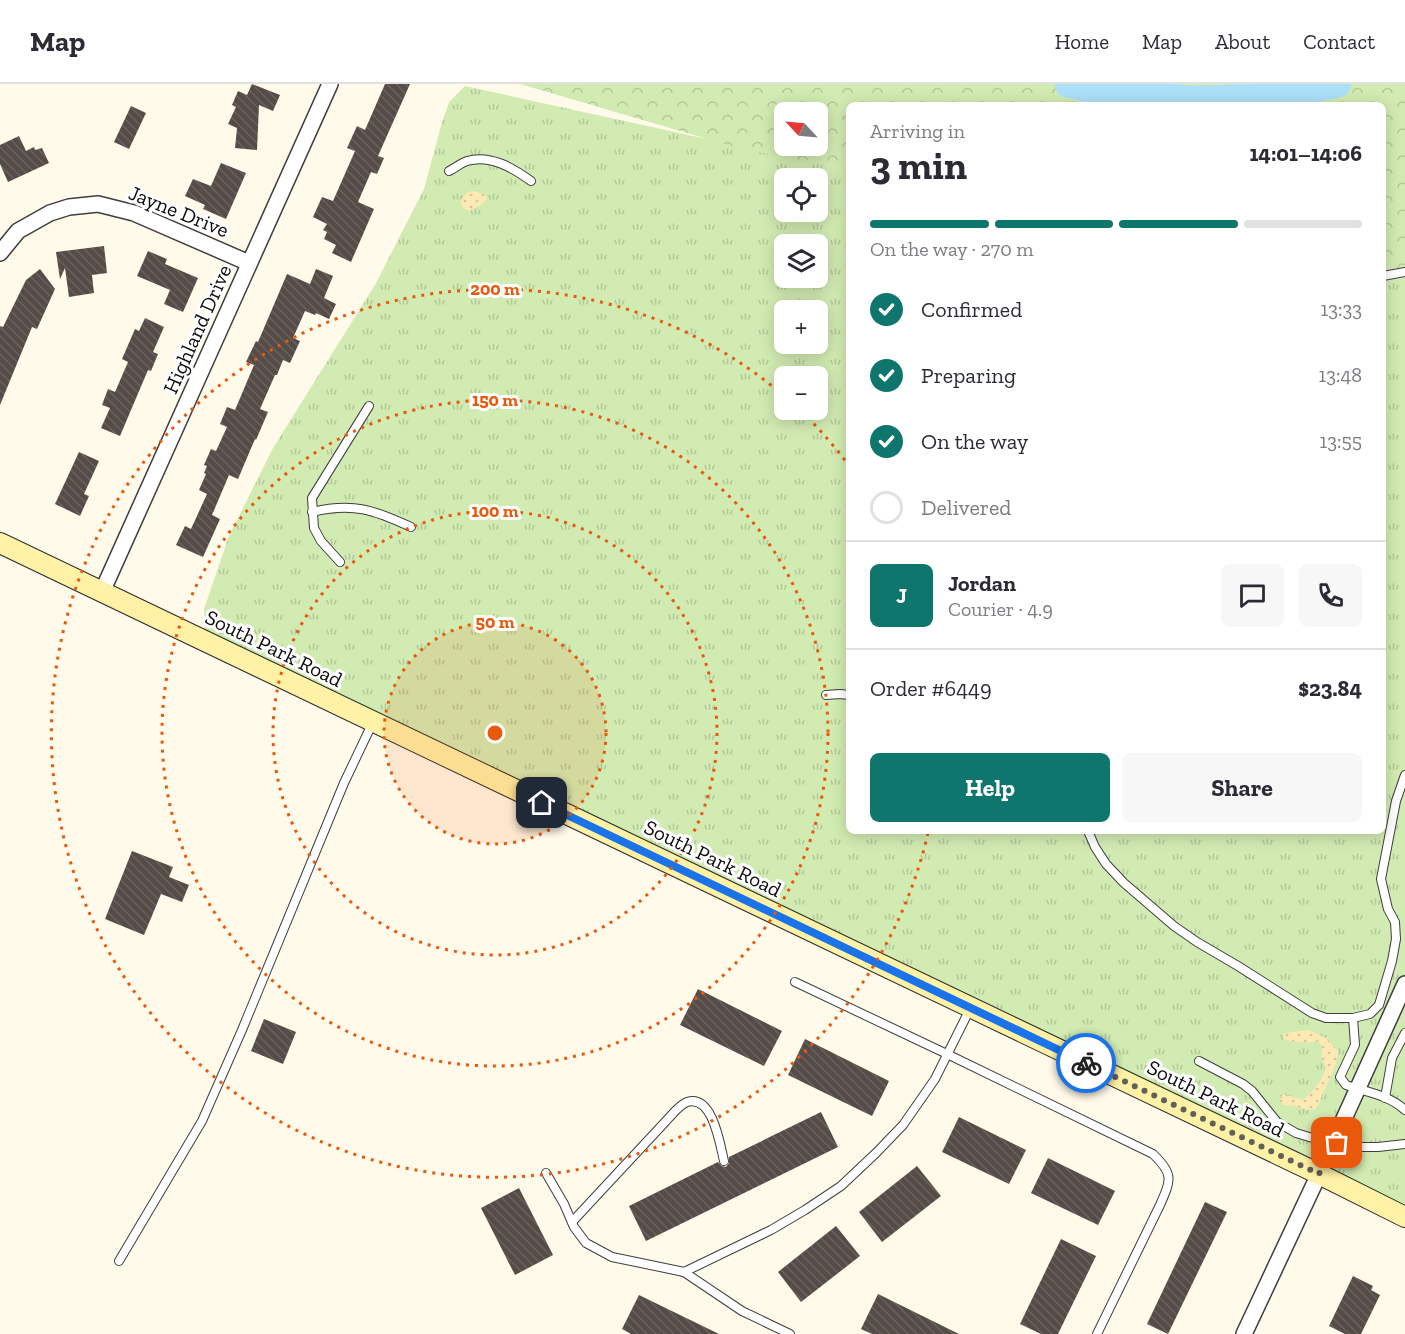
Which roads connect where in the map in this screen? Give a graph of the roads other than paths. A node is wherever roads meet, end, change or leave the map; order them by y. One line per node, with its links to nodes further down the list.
1 (330, 84): 5 (street, Highland Drive)
2 (449, 171): 3 (lane)
3 (531, 181)
4 (0, 253): 5 (street, Jayne Drive)
5 (249, 263): 13 (street, Highland Drive)
6 (1405, 272): 7 (lane)
7 (1386, 275)
8 (369, 406): 9 (lane)
9 (312, 512): 10 (lane); 12 (lane)
10 (411, 527)
11 (0, 543): 13 (street, South Park Road)
12 (340, 562)
13 (102, 592): 16 (street, South Park Road)
14 (826, 695): 15 (lane)
15 (846, 695)
16 (373, 722): 21 (street, South Park Road); 36 (lane)
17 (1405, 775): 22 (lane)
18 (1089, 834): 22 (lane)
19 (795, 982): 24 (lane)
20 (1405, 984): 26 (street)
21 (970, 1007): 24 (lane); 33 (street, South Park Road)
22 (1353, 1018): 26 (lane)
23 (1405, 1034): 27 (lane)
24 (947, 1054): 37 (lane); 39 (lane)
25 (1199, 1061): 29 (lane)
26 (1358, 1089): 27 (lane); 29 (street)
27 (1385, 1098): 28 (lane)
28 (1405, 1110)
29 (1334, 1142): 30 (lane); 33 (street)
30 (1405, 1144)
31 (724, 1161): 35 (lane)
32 (546, 1173): 35 (lane)
33 (1319, 1174): 34 (street, South Park Road); 40 (street)
34 (1405, 1217)
35 (572, 1222): 37 (lane)
36 (119, 1261)
37 (684, 1272): 38 (lane)
38 (790, 1334)
39 (1097, 1334)
40 (1244, 1334)

